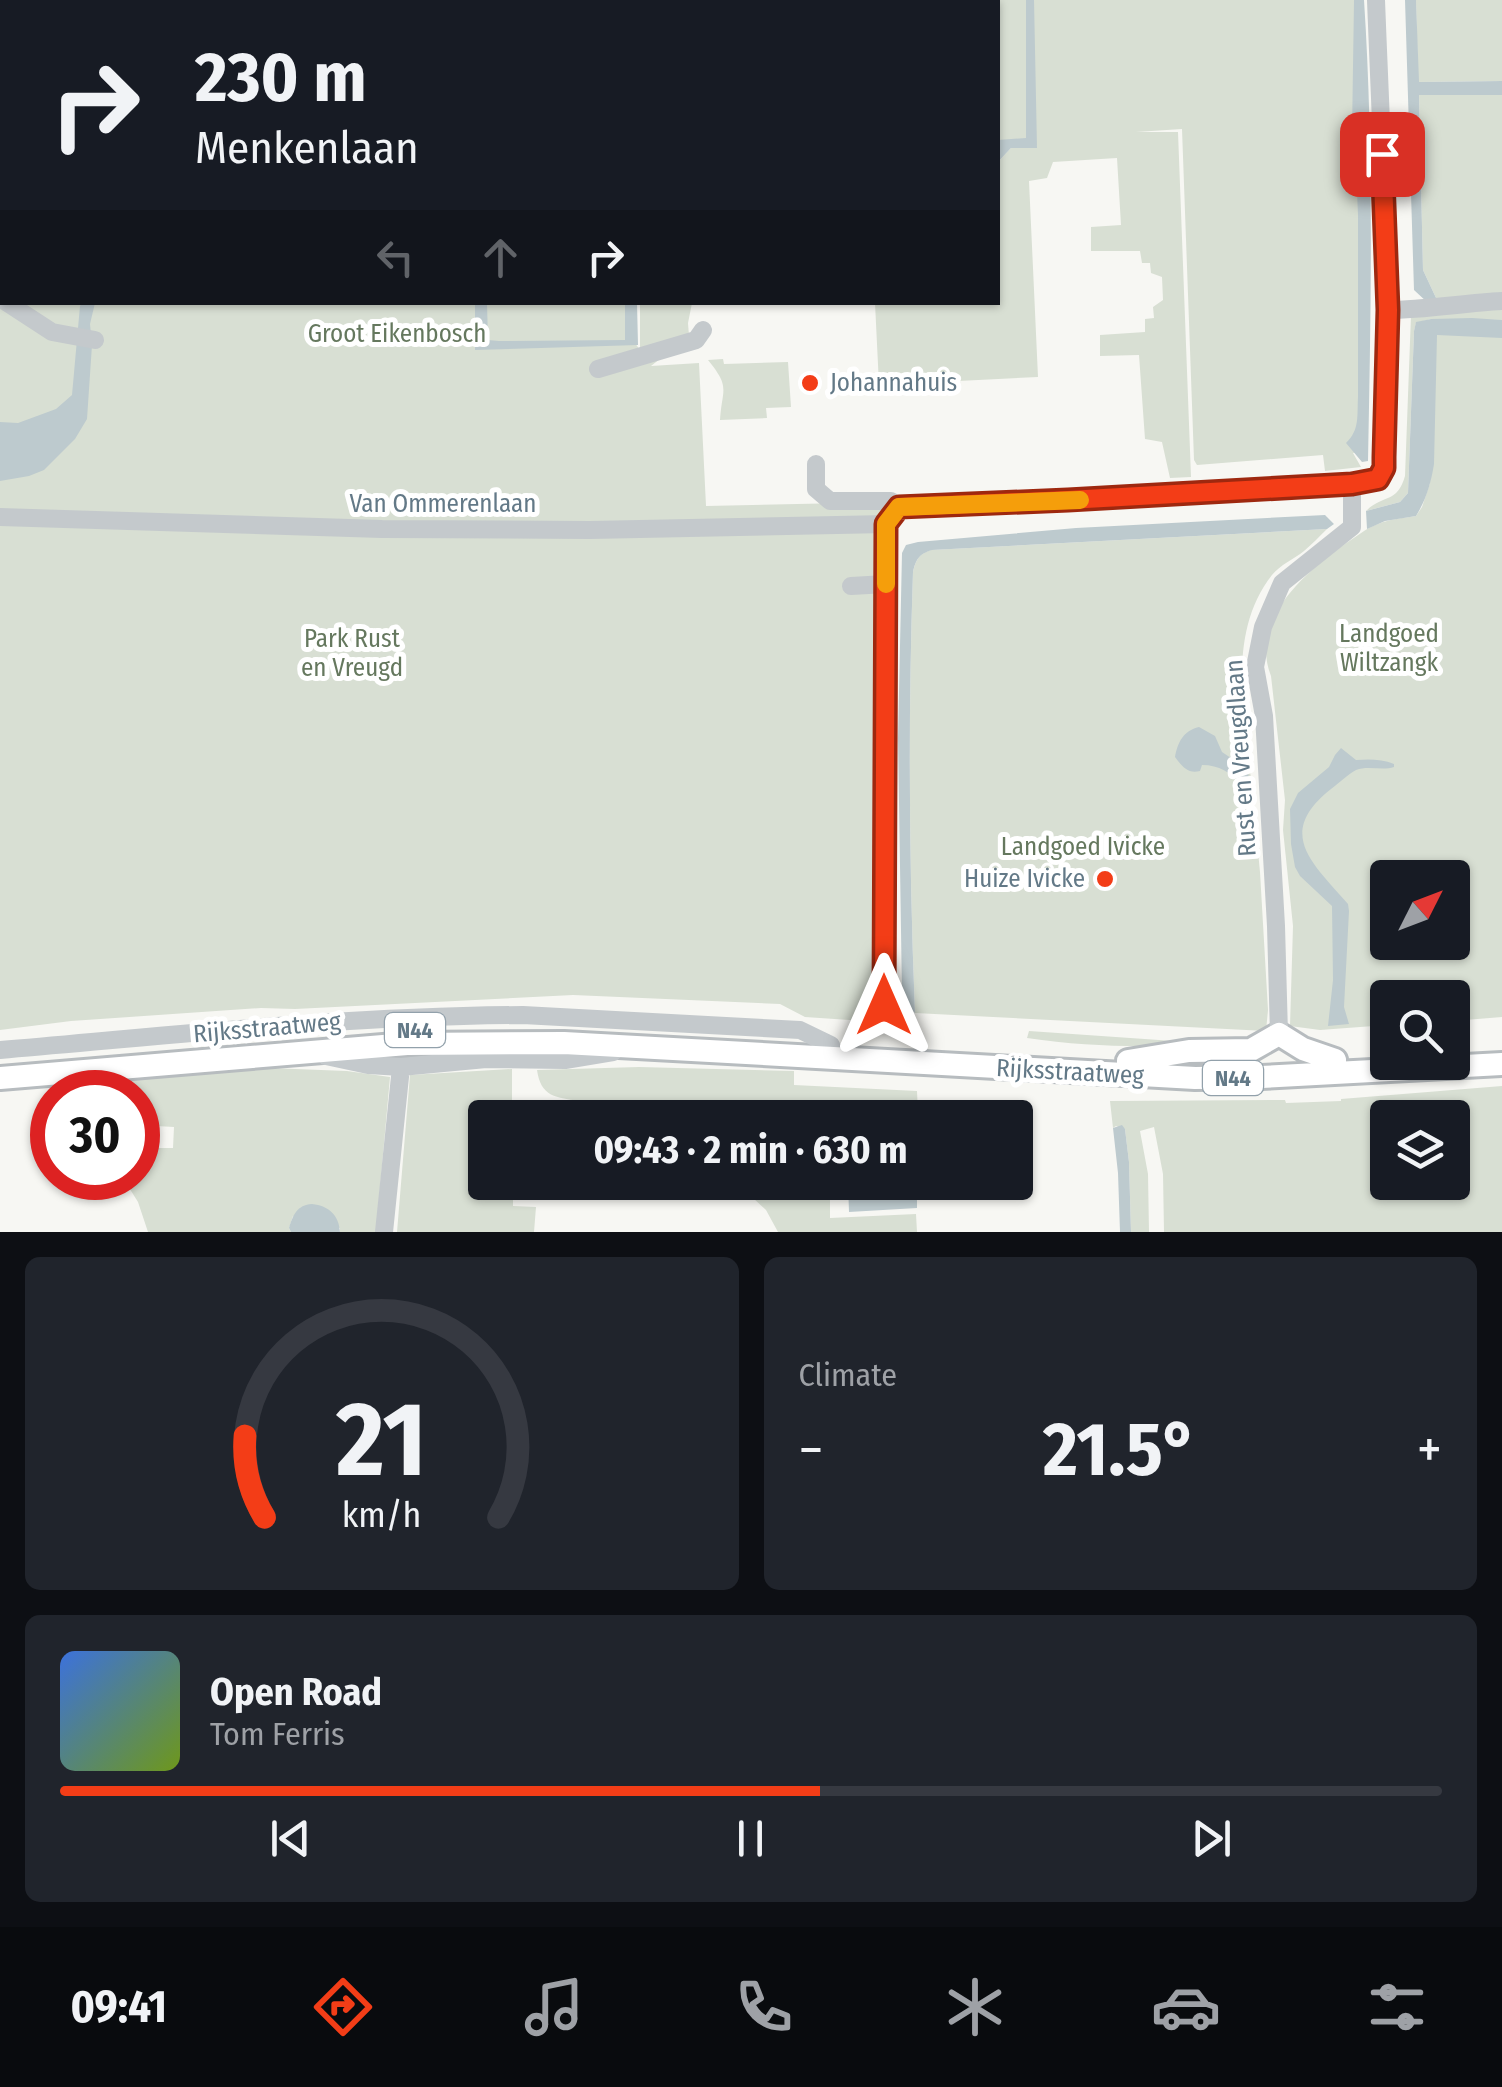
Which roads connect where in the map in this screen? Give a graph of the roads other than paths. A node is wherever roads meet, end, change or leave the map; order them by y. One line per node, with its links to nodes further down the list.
1 (1376, 0): 4 (street)
2 (1502, 301): 4 (street)
3 (9, 305): 6 (street)
4 (1388, 310): 9 (street)
5 (703, 330): 7 (street)
6 (95, 340)
7 (598, 369)
8 (816, 464): 10 (street)
9 (1352, 484): 10 (street); 16 (street, Rust en Vreugdlaan)
10 (899, 507): 12 (street)
11 (0, 517): 12 (street, Van Ommerenlaan)
12 (886, 524): 13 (street)
13 (886, 584): 14 (street); 15 (street)
14 (850, 586)
15 (884, 1005)
16 (1279, 1034): 20 (main road, N44); 21 (main road, N44)
17 (832, 1045): 19 (street, Rijksstraatweg / N44); 27 (main road, Rijksstraatweg / N44); 28 (main road, Rijksstraatweg / N44)
18 (638, 1048): 23 (main road, Rijksstraatweg / N44); 29 (main road, Rijksstraatweg / N44); 30 (street, Rijksstraatweg / N44)
19 (0, 1050)
20 (1251, 1050): 21 (street, N44); 27 (main road, N44)
21 (1303, 1050): 26 (main road, N44)
22 (1502, 1051): 24 (main road)
23 (312, 1052): 30 (street, Rijksstraatweg / N44); 31 (main road, Rijksstraatweg / N44)
24 (1470, 1053)
25 (1370, 1058): 26 (main road, Rijksstraatweg / N44)
26 (1335, 1060): 27 (main road, Rijksstraatweg / N44)
27 (1128, 1061)
28 (0, 1063)
29 (1502, 1064)
30 (401, 1067): 32 (street)
31 (0, 1078)
32 (384, 1232)

